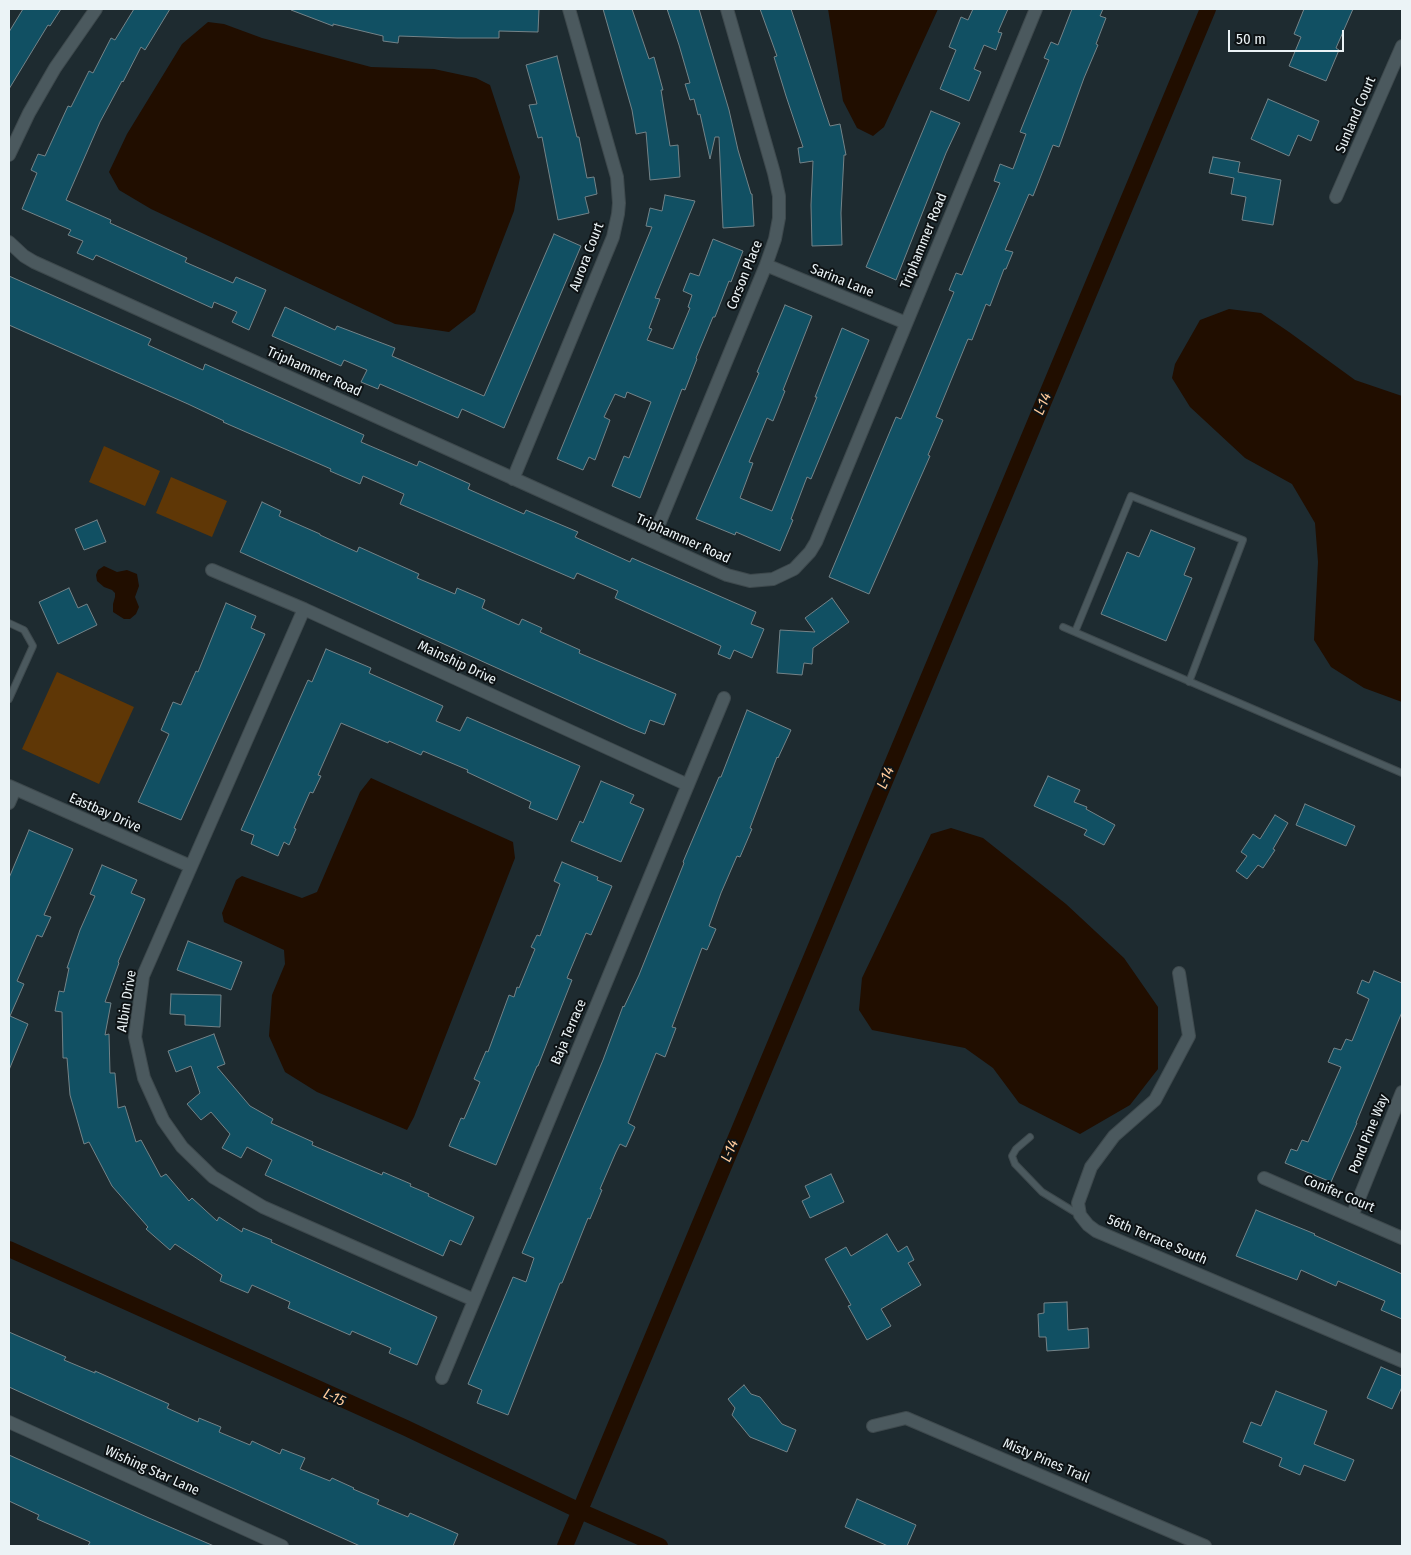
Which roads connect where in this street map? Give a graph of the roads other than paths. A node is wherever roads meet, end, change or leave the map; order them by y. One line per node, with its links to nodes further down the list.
1 (96, 9): 6 (street)
2 (569, 9): 11 (street, Aurora Court)
3 (727, 9): 9 (street, Corson Place)
4 (1036, 9): 10 (street, Triphammer Road)
5 (1402, 46): 7 (street, Sunland Court)
6 (9, 155)
7 (1336, 197)
8 (9, 242): 11 (street, Triphammer Road)
9 (766, 266): 10 (street, Sarina Lane); 12 (street, Corson Place)
10 (906, 323): 12 (street, Triphammer Road)
11 (514, 479): 12 (street, Triphammer Road)
12 (652, 541)
13 (212, 570): 14 (street, Mainship Drive)
14 (304, 609): 22 (street, Mainship Drive); 25 (street, Albin Drive)
15 (9, 624): 20 (lane)
16 (1063, 627): 17 (lane)
17 (1075, 632): 18 (lane); 18 (lane)
18 (1190, 682): 21 (lane)
19 (724, 698): 22 (street, Baja Terrace)
20 (9, 699)
21 (1402, 773)
22 (688, 785): 33 (street, Baja Terrace)
23 (12, 788): 24 (street); 25 (street, Eastbay Drive)
24 (9, 803)
25 (190, 866): 33 (street, Albin Drive)
26 (1180, 973): 30 (street)
27 (1402, 1092): 31 (street, Pond Pine Way)
28 (1030, 1137): 30 (lane)
29 (1264, 1178): 31 (street, Conifer Court)
30 (1080, 1215): 34 (street, 56th Terrace South)
31 (1352, 1216): 32 (street, Conifer Court)
32 (1402, 1238)
33 (474, 1300): 35 (street, Baja Terrace)
34 (1402, 1361)
35 (442, 1378)
36 (9, 1422): 38 (street, Wishing Star Lane)
37 (873, 1426): 39 (street, Misty Pines Trail)
38 (282, 1546)
39 (1205, 1546)

